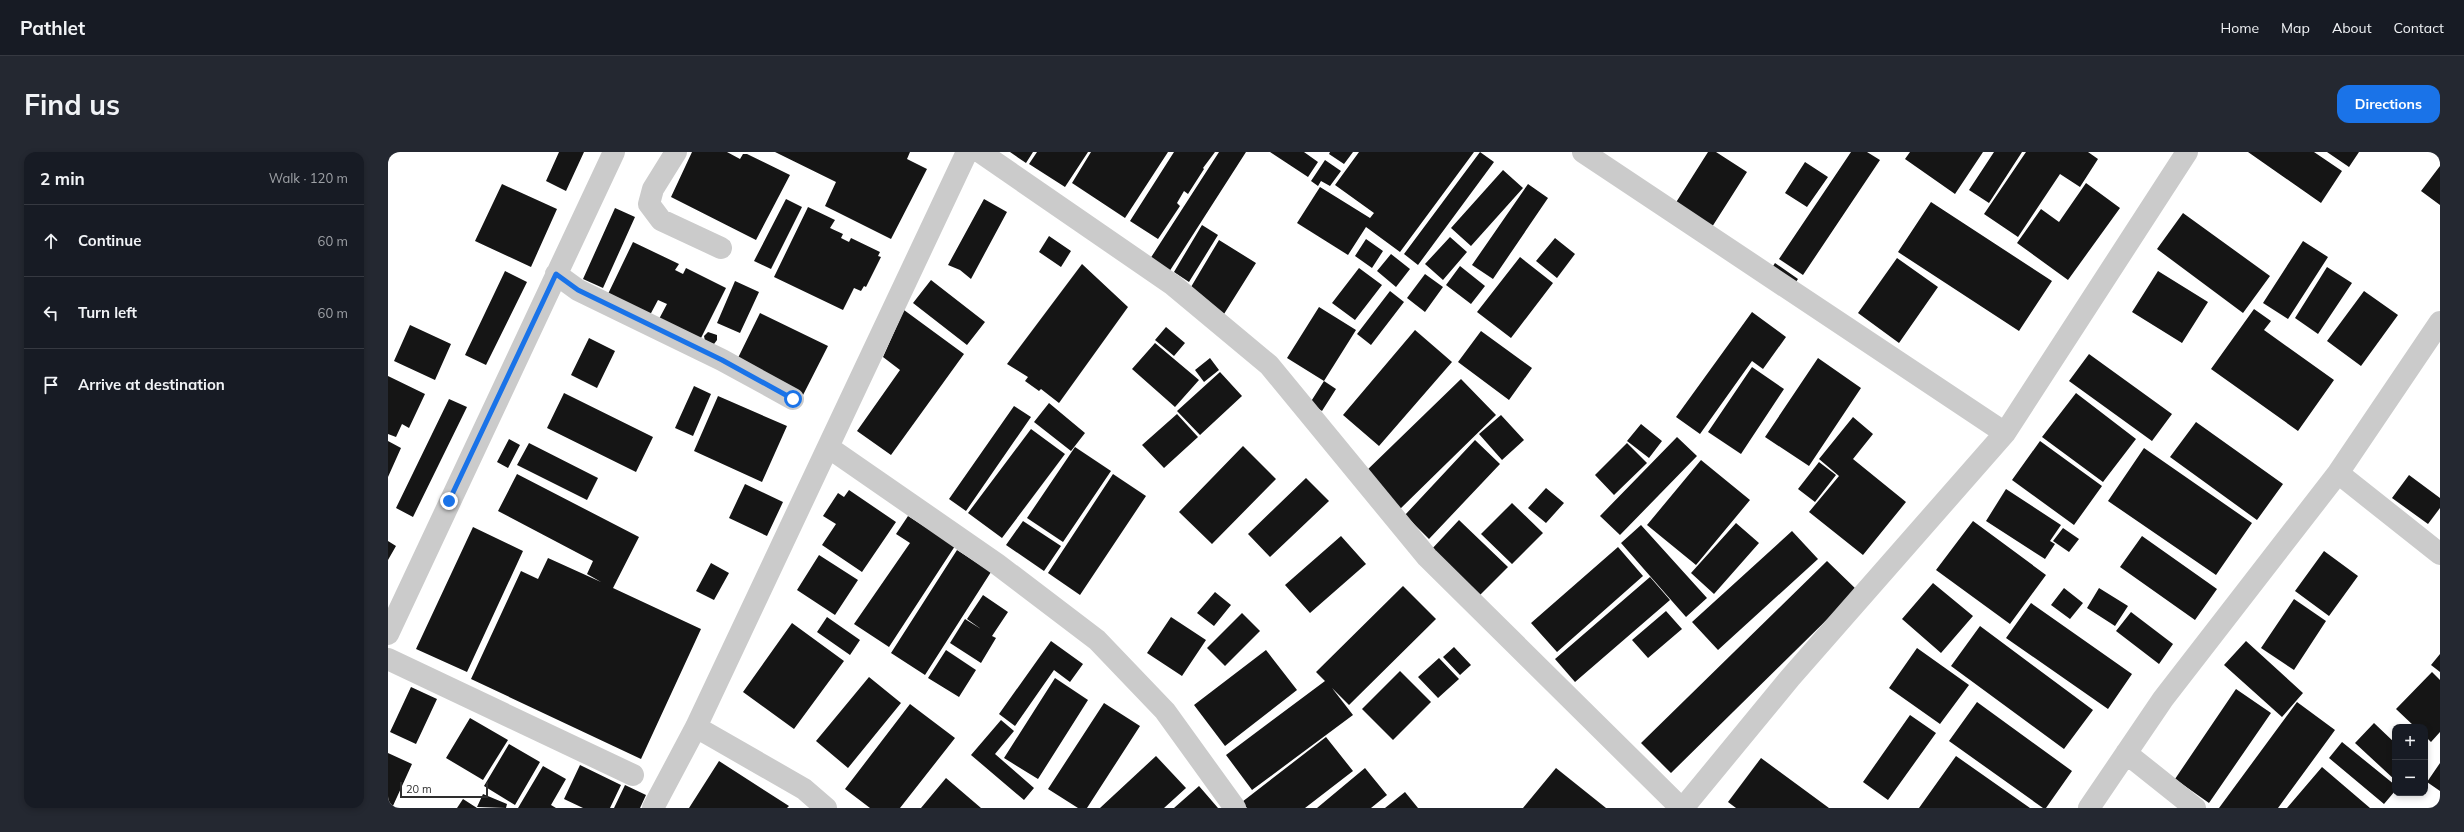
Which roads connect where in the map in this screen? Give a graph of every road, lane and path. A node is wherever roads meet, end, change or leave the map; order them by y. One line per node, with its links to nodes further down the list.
1 (614, 152): 8 (street)
2 (676, 152): 7 (street)
3 (967, 152): 12 (street)
4 (980, 152): 23 (street)
5 (1583, 152): 11 (street)
6 (2187, 152): 11 (street)
7 (721, 248)
8 (556, 274): 10 (street); 15 (street)
9 (2440, 322): 13 (street)
10 (793, 399)
11 (2004, 433): 23 (street)
12 (828, 447): 17 (street); 22 (street)
13 (2338, 473): 14 (street); 18 (street)
14 (2440, 554)
15 (388, 634)
16 (388, 659): 19 (street)
17 (696, 727): 20 (street); 21 (street)
18 (2126, 753): 24 (street); 25 (street)
19 (633, 775)
20 (653, 808)
21 (826, 808)
22 (1235, 808)
23 (1682, 808)
24 (2089, 808)
25 (2194, 808)

